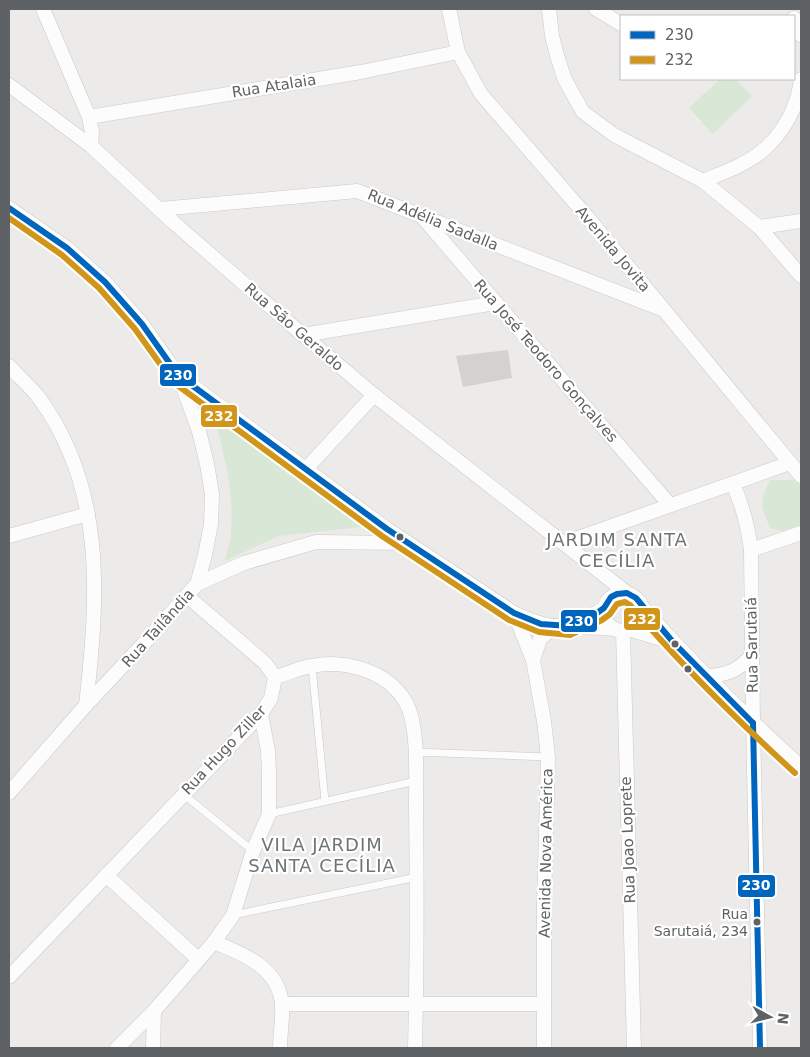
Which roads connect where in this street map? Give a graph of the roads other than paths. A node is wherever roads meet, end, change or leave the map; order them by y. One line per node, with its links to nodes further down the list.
1 (46, 9): 11 (street)
2 (448, 9): 8 (street, Avenida Jovita)
3 (549, 9): 13 (street)
4 (596, 9): 6 (street)
5 (795, 22): 7 (street)
6 (620, 23)
7 (801, 35)
8 (458, 52): 11 (street, Rua Atalaia); 21 (street, Avenida Jovita)
9 (801, 79): 13 (street)
10 (9, 85): 12 (street, Rua São Geraldo)
11 (90, 117): 12 (street)
12 (91, 146): 15 (street, Rua São Geraldo)
13 (703, 181): 18 (street)
14 (9, 208): 24 (street)
15 (160, 209): 16 (street, Rua Adélia Sadalla); 22 (street, Rua São Geraldo)
16 (422, 216): 20 (street, Rua José Teodoro Gonçalves); 21 (street, Rua Adélia Sadalla)
17 (801, 221): 18 (street)
18 (759, 227): 19 (street)
19 (801, 276)
20 (495, 303): 22 (street); 32 (street, Rua José Teodoro Gonçalves)
21 (665, 311): 28 (street, Avenida Jovita)
22 (303, 335): 25 (street, Rua São Geraldo)
23 (9, 366): 33 (street)
24 (178, 375): 26 (street); 27 (street, Rua Tailândia)
25 (374, 395): 29 (street); 39 (street, Rua São Geraldo)
26 (218, 405): 27 (street); 29 (street)
27 (199, 431): 42 (street, Rua Tailândia)
28 (790, 463): 30 (street, Avenida Jovita); 31 (street)
29 (305, 470): 34 (street)
30 (801, 476)
31 (733, 484): 32 (street); 40 (street, Rua Sarutaiá)
32 (670, 505): 39 (street)
33 (88, 514): 36 (street); 53 (street)
34 (387, 529): 37 (street); 38 (street)
35 (801, 533): 40 (street)
36 (9, 536)
37 (359, 542): 38 (street); 42 (street)
38 (407, 543): 47 (street)
39 (564, 543): 41 (street, Rua São Geraldo)
40 (751, 550): 52 (street, Rua Sarutaiá)
41 (586, 561): 43 (street, Rua São Geraldo); 45 (street, Rua São Geraldo)
42 (197, 584): 44 (street, Rua Tailândia)
43 (627, 593): 45 (street); 46 (street)
44 (187, 596): 57 (street, Rua Tailândia); 58 (street)
45 (606, 605): 49 (street); 50 (street)
46 (641, 606): 50 (street); 51 (street)
47 (514, 613): 48 (street); 54 (street, Avenida Nova América)
48 (555, 626): 49 (street); 54 (street)
49 (569, 626): 50 (street)
50 (623, 630): 51 (street); 86 (street, Rua Joao Loprete)
51 (673, 642): 56 (street)
52 (752, 655): 56 (street); 61 (street, Rua Sarutaiá)
53 (91, 658): 57 (street); 59 (street)
54 (533, 660): 63 (street, Avenida Nova América)
55 (312, 666): 58 (street); 62 (street); 68 (lane)
56 (708, 676): 61 (street)
57 (112, 677): 59 (street, Rua Tailândia)
58 (275, 677): 60 (street, Rua Hugo Ziller)
59 (86, 705): 66 (street, Rua Tailândia)
60 (261, 714): 67 (street, Rua Hugo Ziller); 69 (street)
61 (753, 723): 64 (street); 87 (street, Rua Sarutaiá)
62 (415, 752): 63 (lane); 65 (street)
63 (548, 757): 79 (street, Avenida Nova América)
64 (801, 767)
65 (416, 781): 68 (lane); 72 (street)
66 (11, 787)
67 (183, 794): 70 (lane); 71 (street, Rua Hugo Ziller)
68 (325, 801): 69 (lane)
69 (268, 814): 70 (street)
70 (254, 851): 73 (street)
71 (106, 875): 75 (street); 76 (street, Rua Hugo Ziller)
72 (417, 877): 73 (lane); 78 (street)
73 (233, 915): 74 (street)
74 (214, 942): 75 (street); 77 (street)
75 (198, 960): 80 (street)
76 (9, 977)
77 (282, 1004): 78 (street); 83 (street)
78 (416, 1004): 79 (street); 84 (street)
79 (544, 1004): 85 (street, Avenida Nova América)
80 (154, 1011): 81 (street); 82 (street)
81 (117, 1048)
82 (153, 1048)
83 (280, 1048)
84 (415, 1048)
85 (544, 1048)
86 (634, 1048)
87 (760, 1048)

